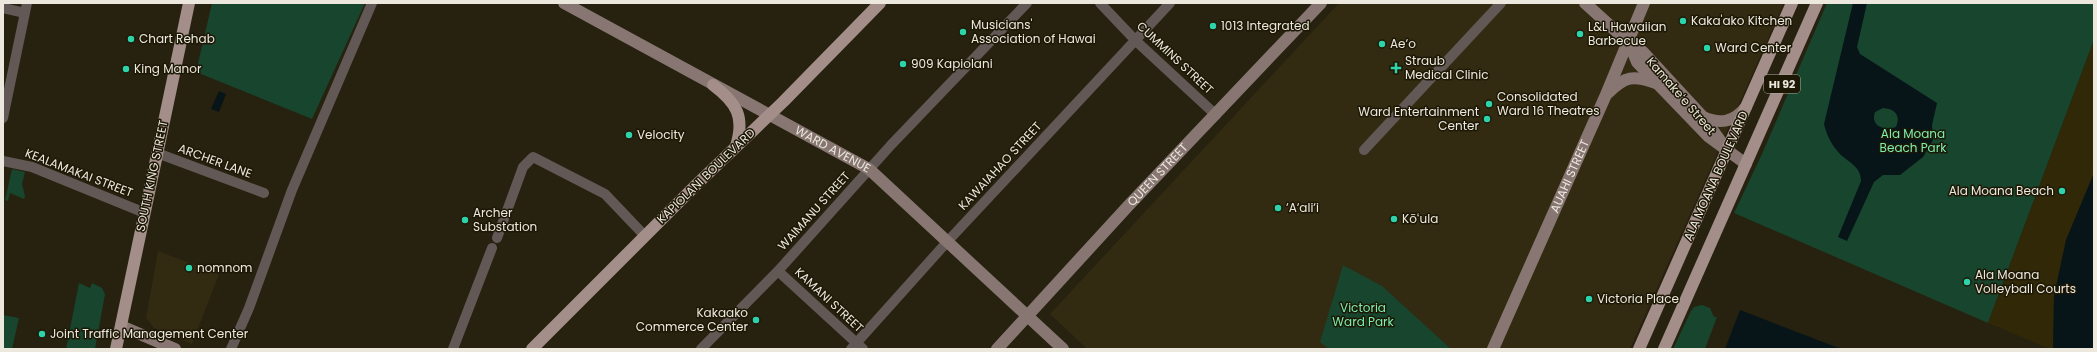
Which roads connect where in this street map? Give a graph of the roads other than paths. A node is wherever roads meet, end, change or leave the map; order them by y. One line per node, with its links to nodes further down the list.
1 (189, 3): 29 (main road, SOUTH KING STREET)
2 (372, 3): 45 (street)
3 (564, 3): 19 (street, WARD AVENUE)
4 (880, 3): 22 (main road, KAPIOLANI BOULEVARD)
5 (1027, 3): 32 (street, WAIMANU STREET)
6 (1100, 3): 16 (street, CUMMINS STREET)
7 (1170, 3): 16 (street, KAWAIAHAO STREET)
8 (1321, 3): 23 (street, QUEEN STREET)
9 (1501, 3): 27 (street)
10 (1585, 3): 17 (street, Kamakeʻe Street)
11 (1644, 3): 17 (street, AUAHI STREET)
12 (1792, 3): 21 (main road, ALA MOANA BOULEVARD / HI 92)
13 (1816, 3): 31 (main road, ALA MOANA BOULEVARD / HI 92)
14 (3, 8): 15 (street)
15 (26, 8): 25 (street)
16 (1136, 41): 23 (street, CUMMINS STREET); 37 (street, KAWAIAHAO STREET)
17 (1628, 42): 18 (street, Kamakeʻe Street); 20 (street, AUAHI STREET); 24 (street, Kamakeʻe Street)
18 (1657, 83): 20 (street); 28 (street, Kamakeʻe Street)
19 (713, 85): 22 (street, WARD AVENUE); 26 (main road)
20 (1605, 97): 51 (street, AUAHI STREET)
21 (1748, 105): 24 (street); 28 (main road, ALA MOANA BOULEVARD / HI 92)
22 (770, 115): 26 (main road, KAPIOLANI BOULEVARD); 32 (street, WARD AVENUE)
23 (1216, 115): 40 (street, QUEEN STREET)
24 (1704, 117): 28 (street, Kamakeʻe Street)
25 (3, 118)
26 (735, 148): 35 (main road, KAPIOLANI BOULEVARD)
27 (1364, 150)
28 (1727, 150): 31 (street); 52 (main road, ALA MOANA BOULEVARD / HI 92)
29 (157, 153): 33 (street, ARCHER LANE); 34 (main road, SOUTH KING STREET)
30 (3, 161): 34 (street, KEALAMAKAI STREET)
31 (1746, 164): 53 (main road, ALA MOANA BOULEVARD / HI 92)
32 (869, 169): 37 (street, WARD AVENUE); 39 (street, WAIMANU STREET)
33 (264, 193)
34 (145, 213): 41 (main road, SOUTH KING STREET)
35 (645, 236): 36 (street); 47 (main road, KAPIOLANI BOULEVARD)
36 (496, 238)
37 (947, 242): 40 (street, WARD AVENUE); 42 (street, KAWAIAHAO STREET)
38 (492, 248): 46 (street)
39 (778, 271): 42 (street, KAMANI STREET); 48 (street, WAIMANU STREET)
40 (1027, 316): 49 (street, QUEEN STREET); 50 (street, WARD AVENUE)
41 (121, 326): 43 (main road, SOUTH KING STREET); 44 (street)
42 (857, 347)
43 (116, 349)
44 (175, 349)
45 (231, 349)
46 (453, 349)
47 (532, 349)
48 (702, 349)
49 (997, 349)
50 (1063, 349)
51 (1493, 349)
52 (1639, 349)
53 (1664, 349)

